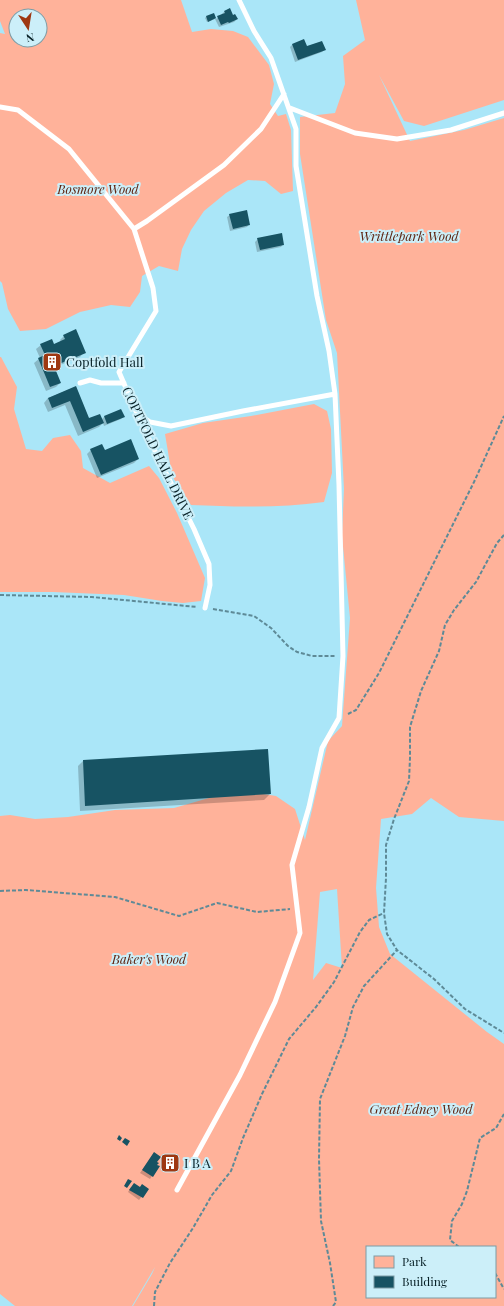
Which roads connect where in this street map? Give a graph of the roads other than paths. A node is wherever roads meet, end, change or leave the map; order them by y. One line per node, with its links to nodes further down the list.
1 (239, 0): 2 (lane)
2 (284, 94): 4 (lane); 6 (lane)
3 (0, 107): 6 (lane, COPTFOLD HALL DRIVE)
4 (290, 108): 5 (lane); 9 (lane)
5 (504, 112)
6 (134, 229): 8 (lane, COPTFOLD HALL DRIVE)
7 (80, 383): 8 (lane)
8 (124, 384): 10 (lane, COPTFOLD HALL DRIVE)
9 (334, 394): 10 (lane); 12 (lane)
10 (138, 414): 11 (lane, COPTFOLD HALL DRIVE)
11 (205, 608)
12 (177, 1190)

